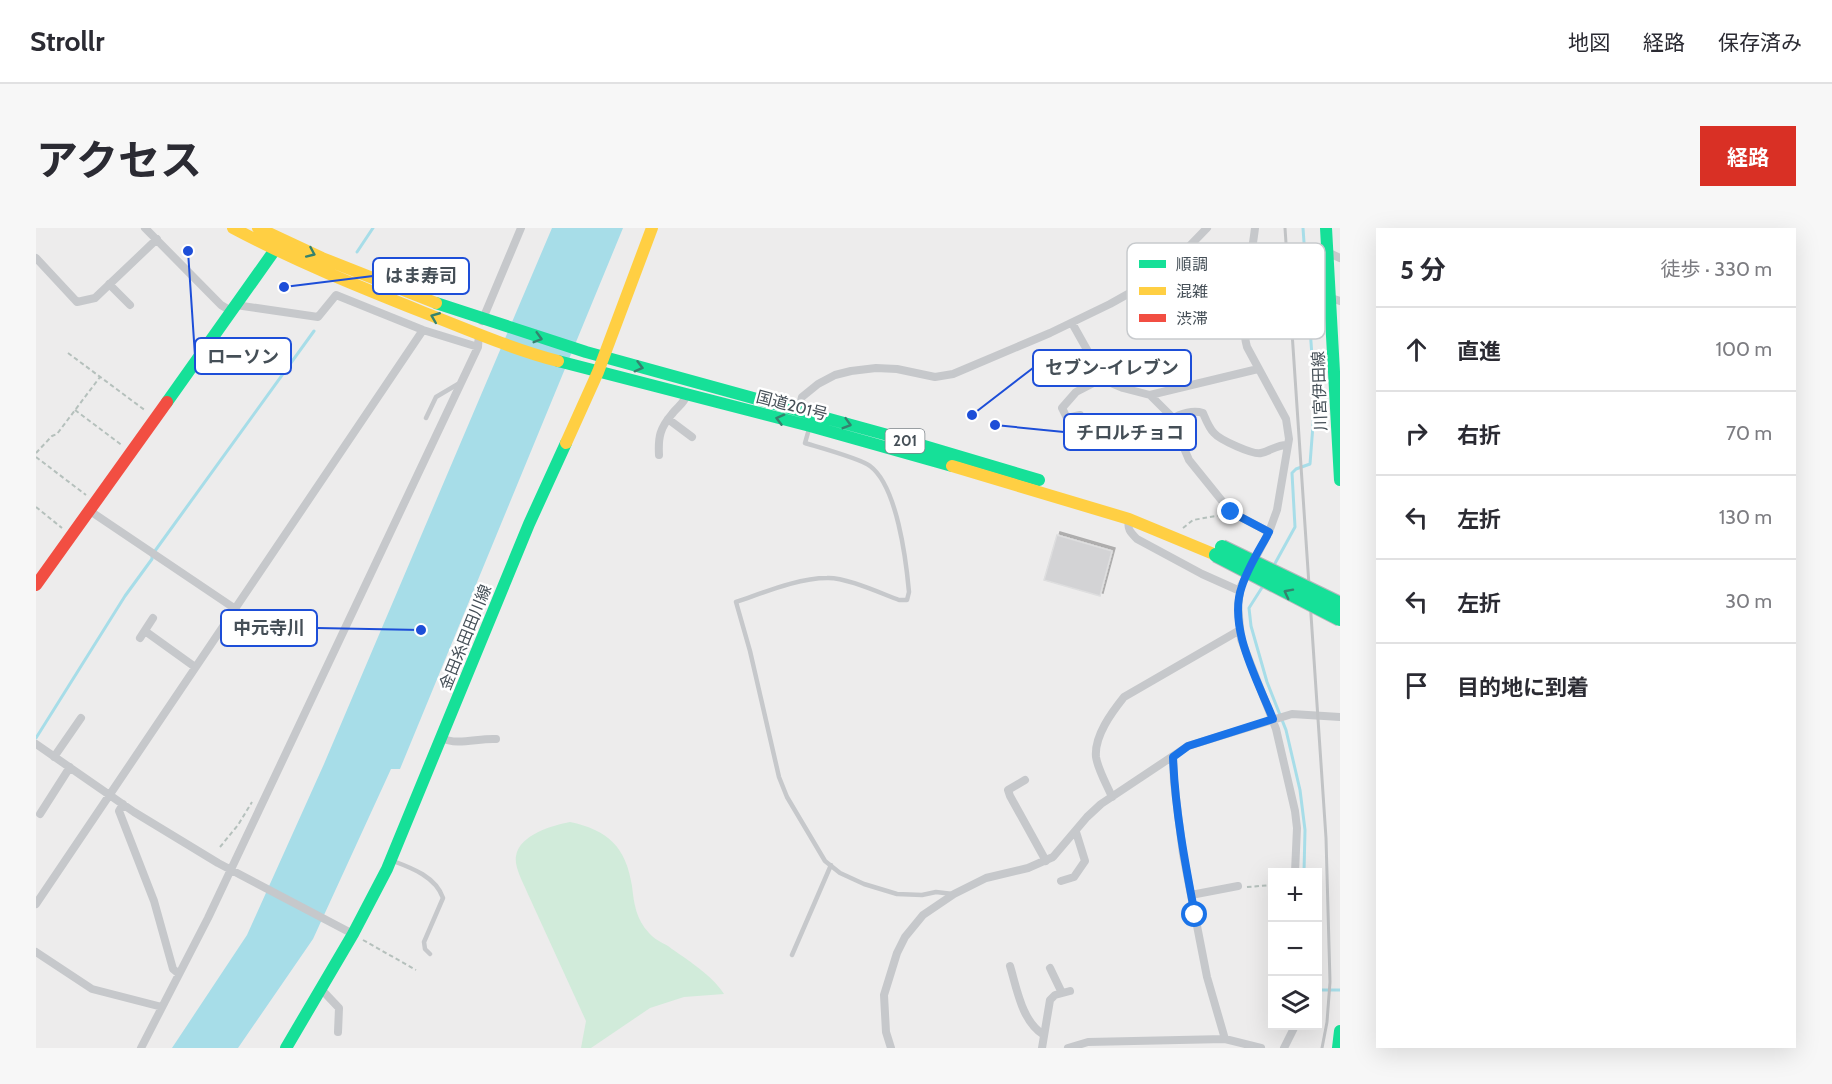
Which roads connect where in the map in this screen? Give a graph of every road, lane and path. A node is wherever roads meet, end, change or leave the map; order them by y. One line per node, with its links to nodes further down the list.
1 (145, 228): 9 (street)
2 (233, 228): 12 (main road, 国道201号 / 201)
3 (258, 228): 12 (main road, 国道201号 / 201)
4 (521, 228): 20 (street)
5 (652, 228): 26 (main road, 金田糸田田川線)
6 (1207, 228): 10 (street)
7 (1255, 228): 11 (street)
8 (1326, 228): 13 (main road, 川宮伊田線)
9 (157, 239): 15 (street); 19 (street)
10 (1192, 243)
11 (1253, 243)
12 (278, 245): 19 (main road); 20 (main road, 国道201号 / 201, one-way to 20); 24 (main road, 国道201号 / 201, one-way to 12)
13 (1333, 255): 17 (main road, 川宮伊田線)
14 (36, 258): 15 (street)
15 (109, 284): 18 (street)
16 (1127, 294): 21 (street)
17 (1335, 300): 47 (main road, 川宮伊田線)
18 (130, 305)
19 (234, 308): 22 (street); 37 (main road)
20 (488, 321): 24 (street); 26 (main road, 国道201号 / 201, one-way to 26)
21 (1072, 322): 30 (street); 35 (street)
22 (423, 330): 24 (street); 59 (street)
23 (1245, 339): 27 (street)
24 (482, 340): 28 (main road, 国道201号 / 201); 31 (street)
25 (68, 353): 29 (path)
26 (603, 358): 28 (main road, 金田糸田田川線); 35 (main road, 国道201号 / 201, one-way to 35)
27 (1258, 369): 33 (street); 43 (street)
28 (598, 372): 32 (main road, 国道201号 / 201); 67 (main road, 金田糸田田川線)
29 (100, 377): 34 (path); 37 (path)
30 (1103, 378): 33 (street); 36 (street)
31 (461, 383): 38 (lane); 74 (street)
32 (687, 394): 39 (street); 41 (main road, 国道201号 / 201, one-way to 32)
33 (1150, 396): 40 (street)
34 (75, 410): 44 (path); 45 (path)
35 (799, 410): 52 (main road, 国道201号 / 201, one-way to 52)
36 (1080, 415)
37 (156, 418): 44 (main road)
38 (426, 418)
39 (668, 419): 42 (street); 46 (street)
40 (1173, 419): 43 (street); 50 (street)
41 (810, 426): 51 (main road, 国道201号 / 201); 83 (lane)
42 (692, 437)
43 (1288, 445): 53 (street)
44 (132, 452): 49 (main road)
45 (36, 455): 49 (path)
46 (659, 455)
47 (1340, 480)
48 (36, 507): 54 (path)
49 (93, 507): 54 (main road); 59 (street)
50 (1234, 514): 52 (path); 53 (street)
51 (1129, 519): 55 (main road, 国道201号 / 201); 57 (street)
52 (1180, 530): 55 (main road, 国道201号 / 201)
53 (1269, 532): 57 (street)
54 (72, 535): 56 (main road)
55 (1219, 551): 58 (main road, 国道201号 / 201, bridge); 61 (main road, 国道201号 / 201, one-way to 55, bridge)
56 (36, 585)
57 (1240, 591): 62 (street)
58 (1340, 604)
59 (234, 608): 63 (street)
60 (153, 618): 63 (street)
61 (1340, 620)
62 (1240, 630): 66 (street); 76 (street)
63 (195, 667): 75 (street)
64 (1340, 717): 66 (street)
65 (81, 718): 70 (street)
66 (1273, 719): 71 (street); 84 (street)
67 (441, 738): 68 (street); 81 (main road, 金田糸田田川線)
68 (496, 739)
69 (36, 744): 70 (street)
70 (54, 757): 72 (street)
71 (1173, 757): 76 (street); 90 (street)
72 (70, 767): 75 (street); 78 (street)
73 (1025, 780): 82 (street)
74 (268, 791): 80 (path); 85 (street)
75 (110, 794): 77 (street); 91 (street)
76 (1112, 797): 79 (street)
77 (123, 804): 85 (street); 99 (street)
78 (40, 814)
79 (1076, 832): 82 (street); 86 (street)
80 (220, 847)
81 (391, 860): 92 (main road, 金田糸田田川線); 94 (lane)
82 (1046, 861): 89 (street)
83 (831, 865): 89 (lane); 95 (lane)
84 (1295, 868)
85 (234, 871): 92 (street); 99 (street)
86 (1061, 881)
87 (1268, 885): 88 (path)
88 (1238, 886): 90 (street)
89 (954, 894): 109 (street)
90 (1191, 895): 106 (street)
91 (36, 904)
92 (353, 934): 98 (path); 100 (main road, 金田糸田田川線)
93 (36, 952): 101 (street)
94 (430, 954)
95 (792, 955)
96 (1010, 966): 105 (street)
97 (1050, 968): 105 (street)
98 (416, 970)
99 (179, 974): 101 (street)
100 (321, 989): 104 (street); 108 (main road, 金田糸田田川線)
101 (162, 1007): 107 (street)
102 (1293, 1030): 113 (street)
103 (1340, 1031): 114 (main road)
104 (338, 1032)
105 (1044, 1035): 110 (street)
106 (1225, 1039): 111 (street); 112 (street)
107 (141, 1048)
108 (286, 1048)
109 (891, 1048)
110 (1041, 1048)
111 (1068, 1048)
112 (1261, 1048)
113 (1284, 1048)
114 (1338, 1048)

